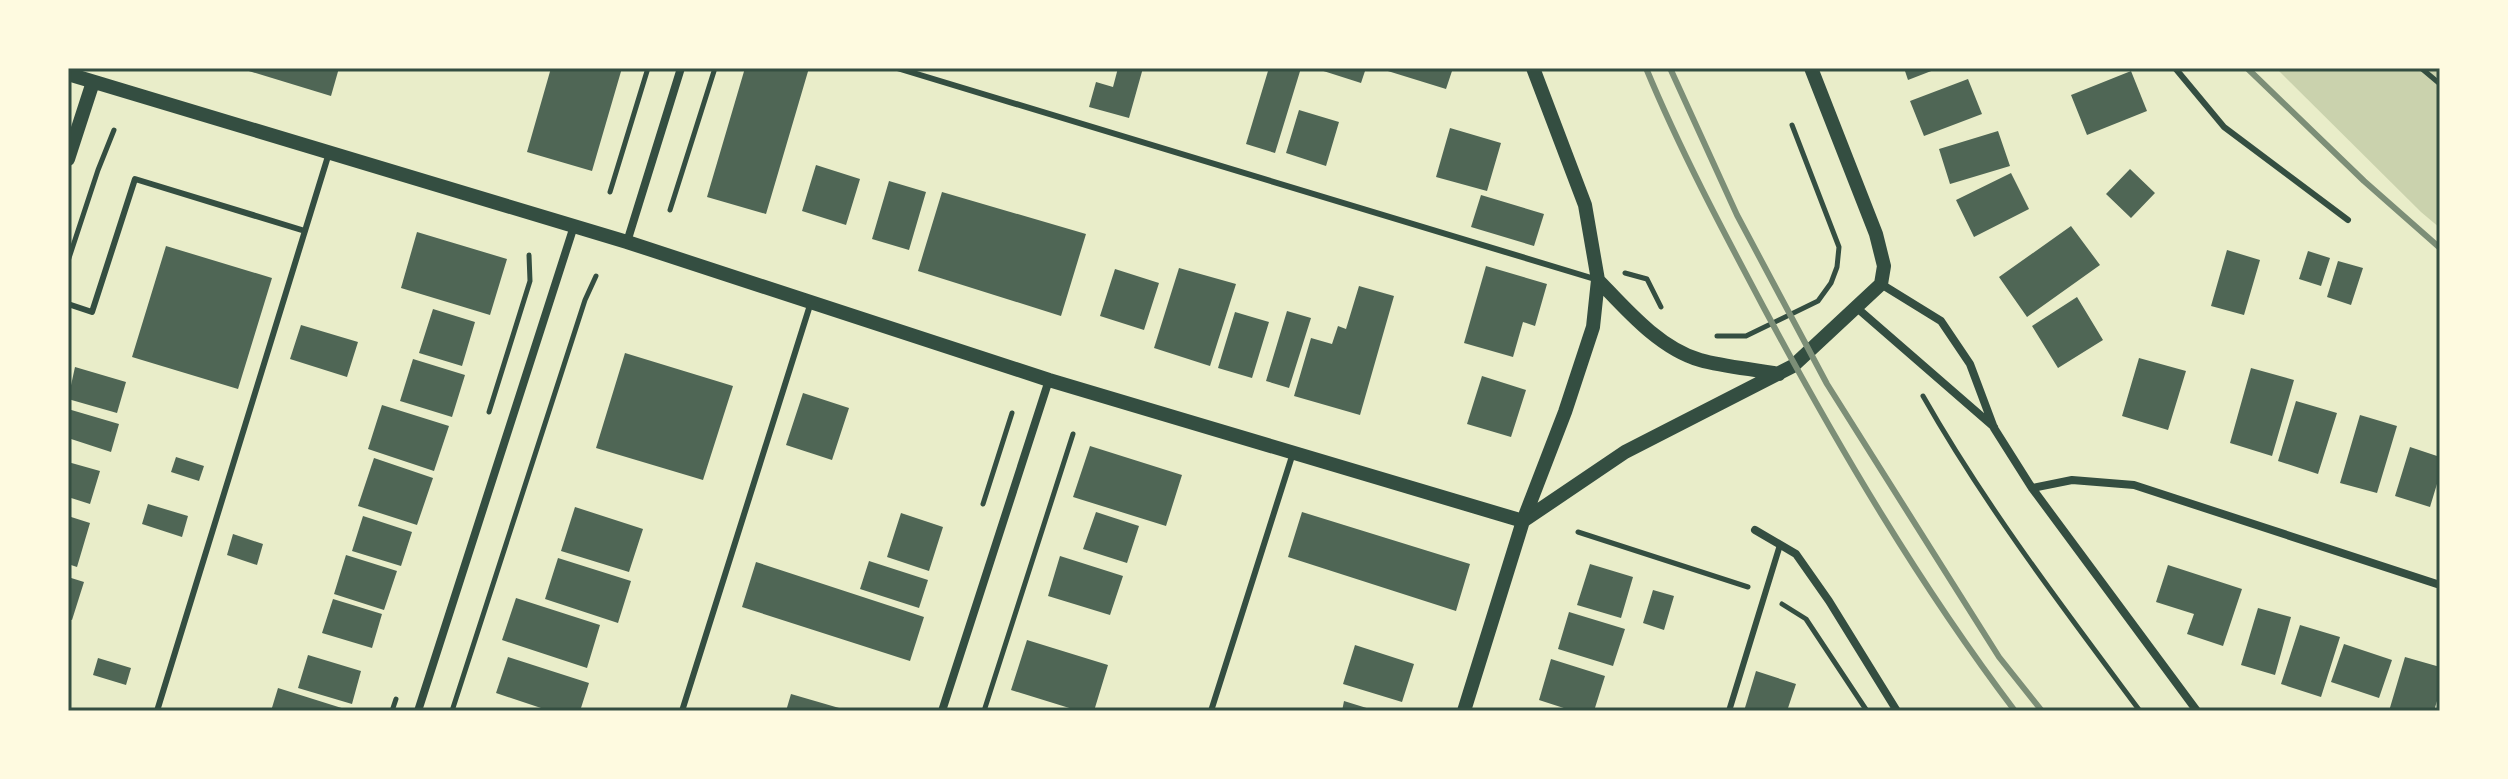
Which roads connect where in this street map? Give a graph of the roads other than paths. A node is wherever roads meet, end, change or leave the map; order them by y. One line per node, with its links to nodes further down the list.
1 (681, 68): 13 (street)
2 (897, 68): 14 (lane)
3 (1533, 68): 14 (street)
4 (1811, 68): 15 (street)
5 (2175, 68): 10 (lane)
6 (68, 74): 7 (street)
7 (93, 82): 8 (street); 9 (street)
8 (329, 153): 11 (street); 12 (lane)
9 (68, 159)
10 (2348, 220)
11 (574, 226): 13 (street); 29 (street)
12 (305, 231): 17 (lane); 28 (lane)
13 (627, 242): 16 (street)
14 (1597, 273): 19 (street); 24 (street)
15 (1881, 284): 18 (street); 21 (street)
16 (811, 302): 20 (street); 30 (lane)
17 (68, 304)
18 (1857, 308): 19 (street); 21 (street)
19 (1780, 374): 24 (street)
20 (1049, 380): 22 (street); 31 (street)
21 (1994, 428): 23 (street)
22 (1293, 453): 24 (street); 32 (lane)
23 (2032, 488): 27 (street); 36 (street)
24 (1523, 521): 33 (street)
25 (1755, 530): 26 (street)
26 (1780, 545): 34 (lane); 35 (street)
27 (2440, 585)
28 (157, 711)
29 (418, 711)
30 (682, 711)
31 (942, 711)
32 (1211, 711)
33 (1464, 711)
34 (1729, 711)
35 (1897, 711)
36 (2197, 711)

